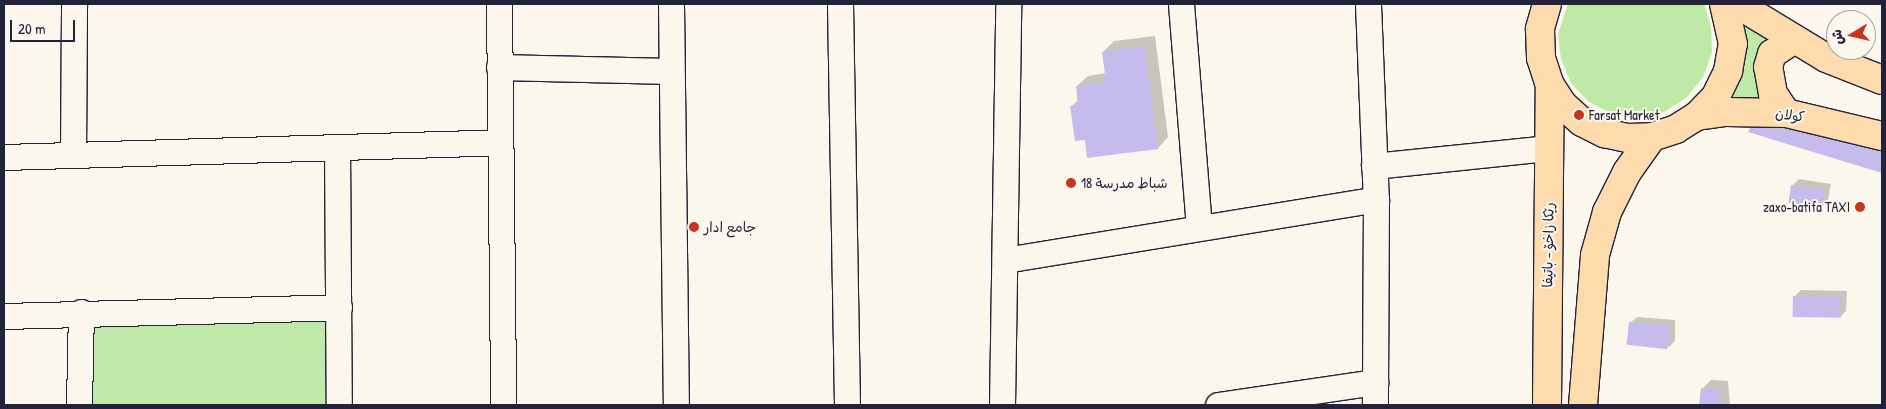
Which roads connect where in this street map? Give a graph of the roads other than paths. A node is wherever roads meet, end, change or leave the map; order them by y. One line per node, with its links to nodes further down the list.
1 (74, 4): 23 (street)
2 (498, 4): 12 (street)
3 (671, 4): 13 (street)
4 (840, 4): 37 (street)
5 (1008, 4): 28 (street)
6 (1181, 4): 27 (street)
7 (1368, 4): 25 (street)
8 (1547, 4): 15 (main road)
9 (1724, 4): 17 (main road)
10 (1737, 4): 11 (main road)
11 (1793, 40): 14 (main road); 16 (main road)
12 (499, 68): 13 (street); 20 (street)
13 (670, 71): 36 (street)
14 (1882, 80)
15 (1550, 85): 19 (main road); 22 (main road, رێکا زاخۆ - باتیفا)
16 (1786, 114): 17 (main road, كولان); 18 (main road, كولان)
17 (1697, 116): 19 (main road)
18 (1882, 136)
19 (1652, 137): 41 (main road)
20 (500, 142): 21 (street); 35 (street)
21 (337, 147): 23 (street); 29 (street)
22 (1549, 148): 25 (street); 40 (main road, رێکا زاخۆ - باتیفا)
23 (73, 155): 24 (street)
24 (4, 157)
25 (1374, 166): 26 (street)
26 (1376, 199): 27 (street); 32 (street)
27 (1199, 226): 28 (street)
28 (1006, 260): 38 (street)
29 (339, 307): 30 (street); 34 (street)
30 (81, 312): 31 (street); 33 (street)
31 (4, 316)
32 (1375, 394): 39 (street)
33 (80, 405)
34 (338, 405)
35 (503, 405)
36 (676, 405)
37 (847, 405)
38 (1002, 405)
39 (1218, 405)
40 (1547, 405)
41 (1583, 405)

